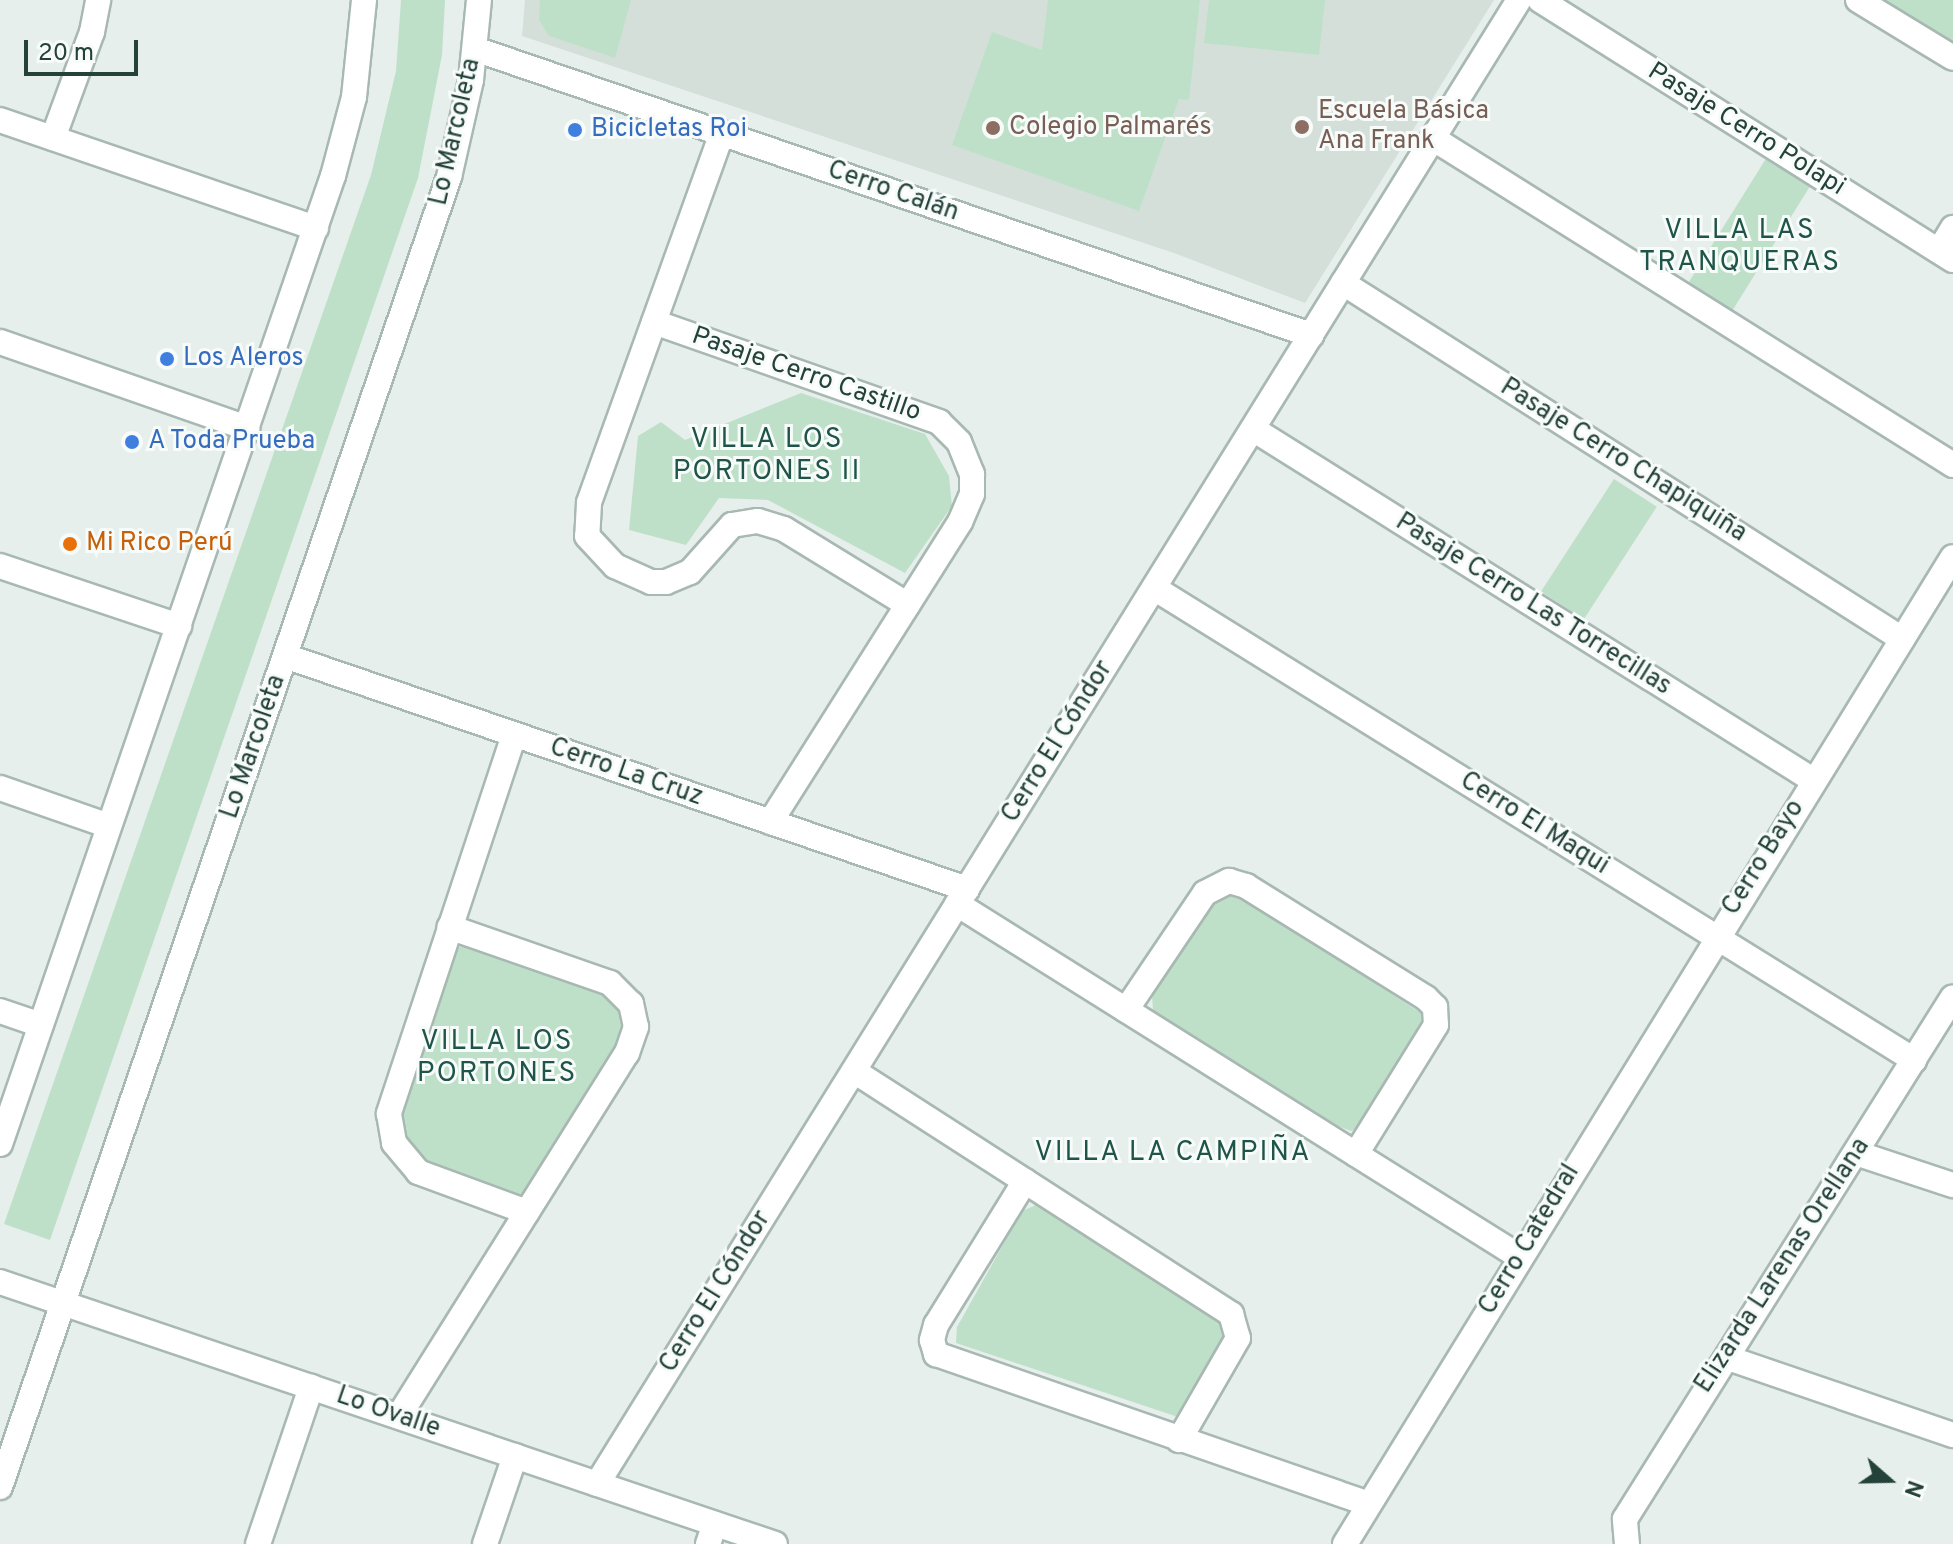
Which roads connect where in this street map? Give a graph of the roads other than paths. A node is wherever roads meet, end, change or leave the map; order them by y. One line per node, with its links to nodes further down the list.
1 (98, 0): 11 (street)
2 (364, 0): 13 (street)
3 (479, 0): 7 (street, Lo Marcoleta)
4 (1519, 0): 12 (street, Cerro El Cóndor)
5 (1540, 0): 15 (street, Pasaje Cerro Polapi)
6 (1858, 0): 8 (street)
7 (475, 49): 10 (street, Cerro Calán); 29 (street, Lo Marcoleta)
8 (1953, 58)
9 (0, 120): 11 (street)
10 (722, 133): 17 (street); 18 (street, Cerro Calán)
11 (53, 138): 13 (street)
12 (1434, 139): 16 (street, Cerro El Cóndor); 22 (street)
13 (316, 228): 20 (street)
14 (1953, 228): 15 (street)
15 (1946, 255)
16 (1343, 283): 18 (street, Cerro El Cóndor); 28 (street, Pasaje Cerro Chapiquiña)
17 (654, 322): 26 (street, Pasaje Cerro Castillo); 26 (street)
18 (1311, 335): 21 (street, Cerro El Cóndor)
19 (0, 342): 20 (street)
20 (247, 428): 27 (street)
21 (1253, 429): 25 (street, Cerro El Cóndor); 31 (street, Pasaje Cerro Las Torrecillas)
22 (1953, 465)
23 (1953, 557): 28 (street, Cerro Bayo)
24 (0, 566): 27 (street)
25 (1154, 588): 35 (street, Cerro El Cóndor); 37 (street, Cerro El Maqui)
26 (908, 605): 33 (street, Pasaje Cerro Castillo)
27 (179, 626): 34 (street)
28 (1902, 639): 31 (street, Cerro Bayo)
29 (285, 656): 30 (street, Cerro La Cruz); 52 (street, Lo Marcoleta)
30 (514, 735): 33 (street, Cerro La Cruz); 36 (street)
31 (1813, 780): 37 (street, Cerro Bayo)
32 (0, 788): 34 (street)
33 (770, 822): 35 (street, Cerro La Cruz)
34 (109, 826): 41 (street)
35 (962, 897): 39 (street, Cerro La Cruz); 43 (street, Cerro El Cóndor)
36 (449, 927): 49 (street); 49 (street)
37 (1715, 937): 42 (street, Cerro El Maqui); 50 (street, Cerro Catedral)
38 (1953, 997): 42 (street, Elizarda Larenas Orellana)
39 (1126, 1010): 46 (street, Cerro La Cruz); 46 (street)
40 (0, 1011): 41 (street)
41 (41, 1025): 44 (street)
42 (1914, 1060): 45 (street, Elizarda Larenas Orellana)
43 (854, 1071): 47 (street); 59 (street, Cerro El Cóndor)
44 (0, 1144)
45 (1856, 1153): 48 (street); 53 (street, Elizarda Larenas Orellana)
46 (1356, 1154): 50 (street, Cerro La Cruz)
47 (1025, 1181): 57 (street); 57 (street)
48 (1953, 1185)
49 (527, 1212): 55 (street)
50 (1520, 1257): 61 (street, Cerro Catedral)
51 (0, 1282): 52 (street, Lo Ovalle)
52 (63, 1302): 54 (street, Lo Ovalle); 60 (street, Lo Marcoleta)
53 (1728, 1358): 56 (street); 63 (street, Elizarda Larenas Orellana)
54 (311, 1387): 55 (street, Lo Ovalle); 64 (street)
55 (399, 1416): 58 (street, Lo Ovalle)
56 (1953, 1435)
57 (1179, 1440): 61 (street)
58 (515, 1456): 59 (street, Lo Ovalle); 65 (street)
59 (597, 1484): 62 (street, Lo Ovalle)
60 (0, 1487)
61 (1369, 1504): 67 (street, Cerro Catedral)
62 (712, 1534): 66 (street, Lo Ovalle)
63 (1626, 1541)
64 (258, 1544)
65 (485, 1544)
66 (775, 1544)
67 (1345, 1544)

